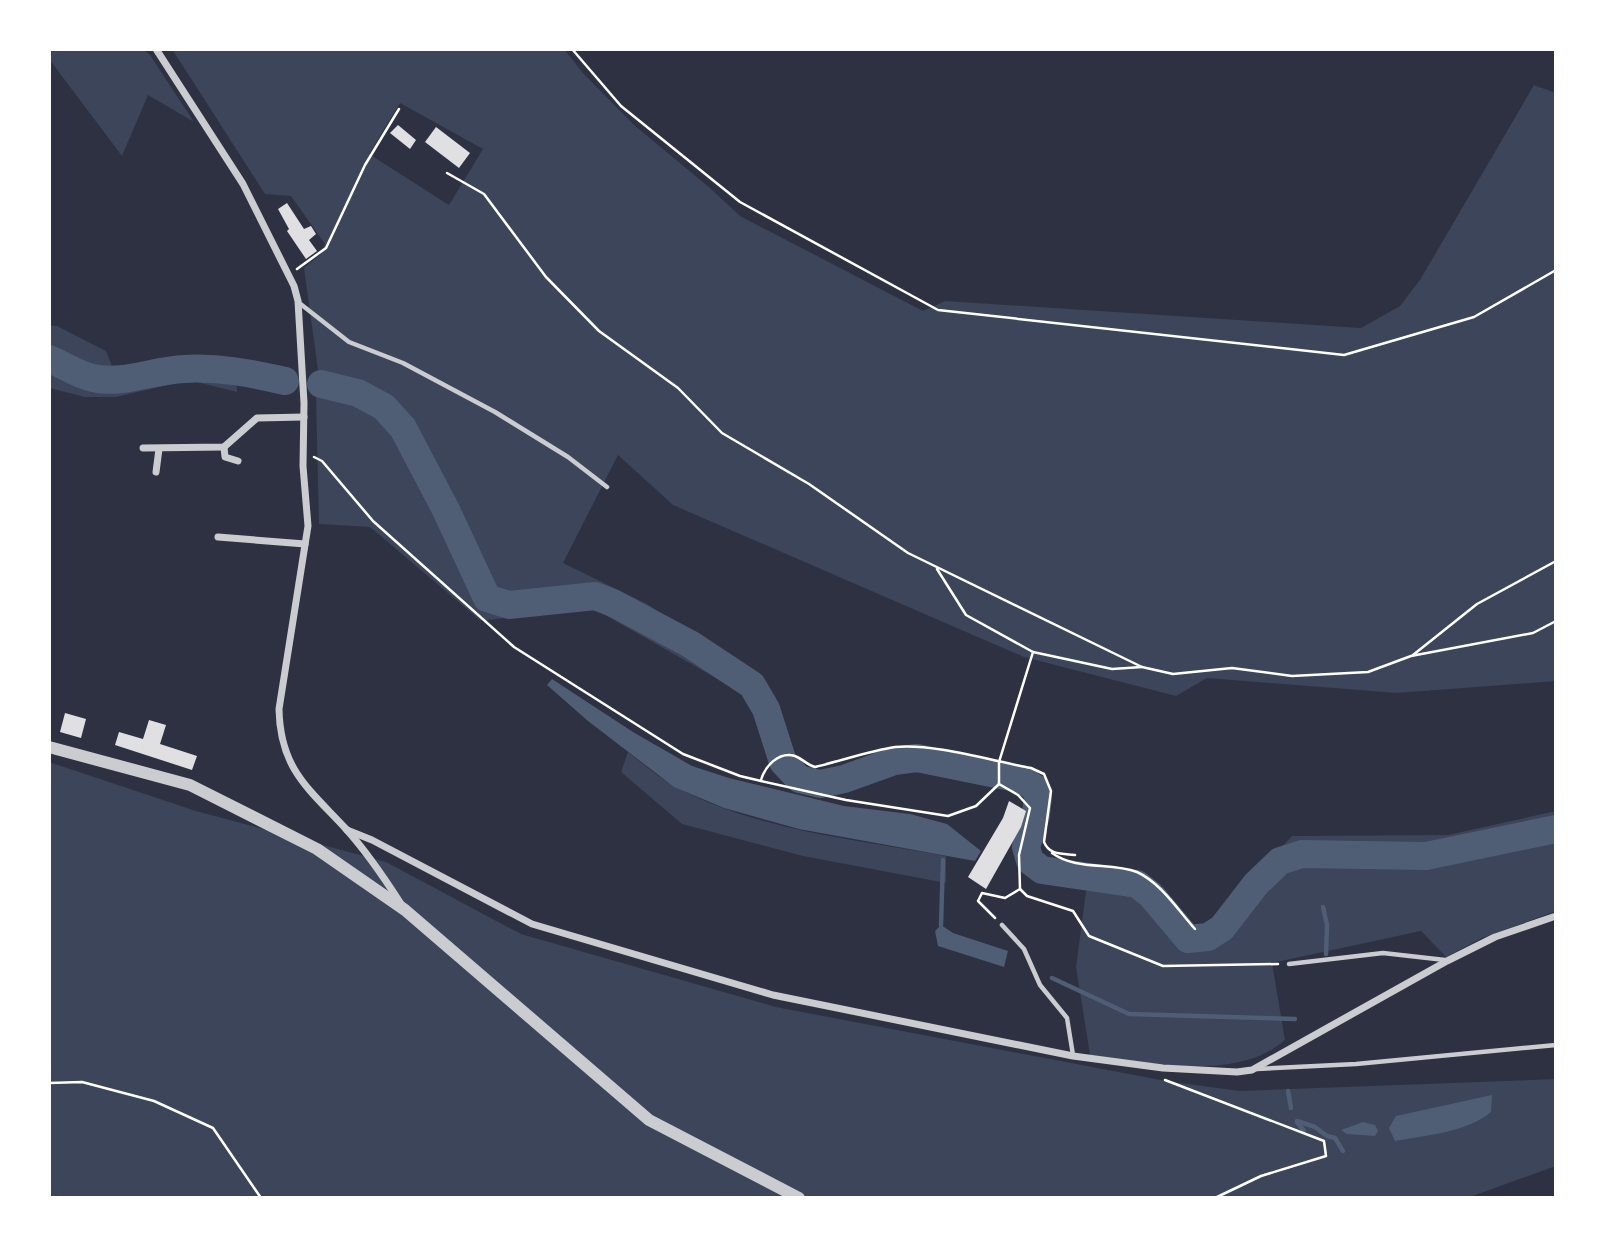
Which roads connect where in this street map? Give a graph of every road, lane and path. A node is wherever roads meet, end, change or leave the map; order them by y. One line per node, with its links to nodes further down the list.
1 (156, 49): 6 (street)
2 (572, 49): 5 (path)
3 (399, 109): 6 (path)
4 (447, 173): 19 (path)
5 (1556, 270)
6 (289, 275): 7 (street)
7 (298, 301): 8 (street); 15 (lane)
8 (304, 417): 9 (street); 12 (street)
9 (224, 447): 11 (street); 13 (street)
10 (143, 448): 11 (street)
11 (159, 449): 14 (street)
12 (303, 452): 17 (street); 26 (path)
13 (238, 461)
14 (156, 472)
15 (607, 487)
16 (218, 537): 17 (street)
17 (305, 544): 28 (street)
18 (1556, 561): 22 (path)
19 (937, 569): 21 (path); 23 (path)
20 (1556, 621): 22 (path)
21 (1032, 652): 23 (path); 25 (path)
22 (1411, 656): 23 (path)
23 (1142, 667)
24 (49, 747): 32 (street)
25 (999, 762): 26 (path); 27 (path); 29 (path)
26 (761, 781): 27 (path)
27 (999, 784): 31 (path)
28 (347, 830): 32 (street); 39 (street)
29 (1052, 853): 30 (path); 35 (path)
30 (1075, 855)
31 (1020, 890): 34 (path); 37 (path)
32 (405, 911): 44 (street)
33 (1556, 916): 36 (street)
34 (1002, 925): 39 (lane)
35 (1195, 929)
36 (1447, 961): 37 (lane); 41 (street)
37 (1289, 964)
38 (1556, 1045): 41 (lane)
39 (1073, 1056): 40 (street)
40 (1163, 1068): 41 (street); 45 (path)
41 (1252, 1070)
42 (49, 1083): 43 (path)
43 (261, 1198)
44 (799, 1198)
45 (1215, 1198)

